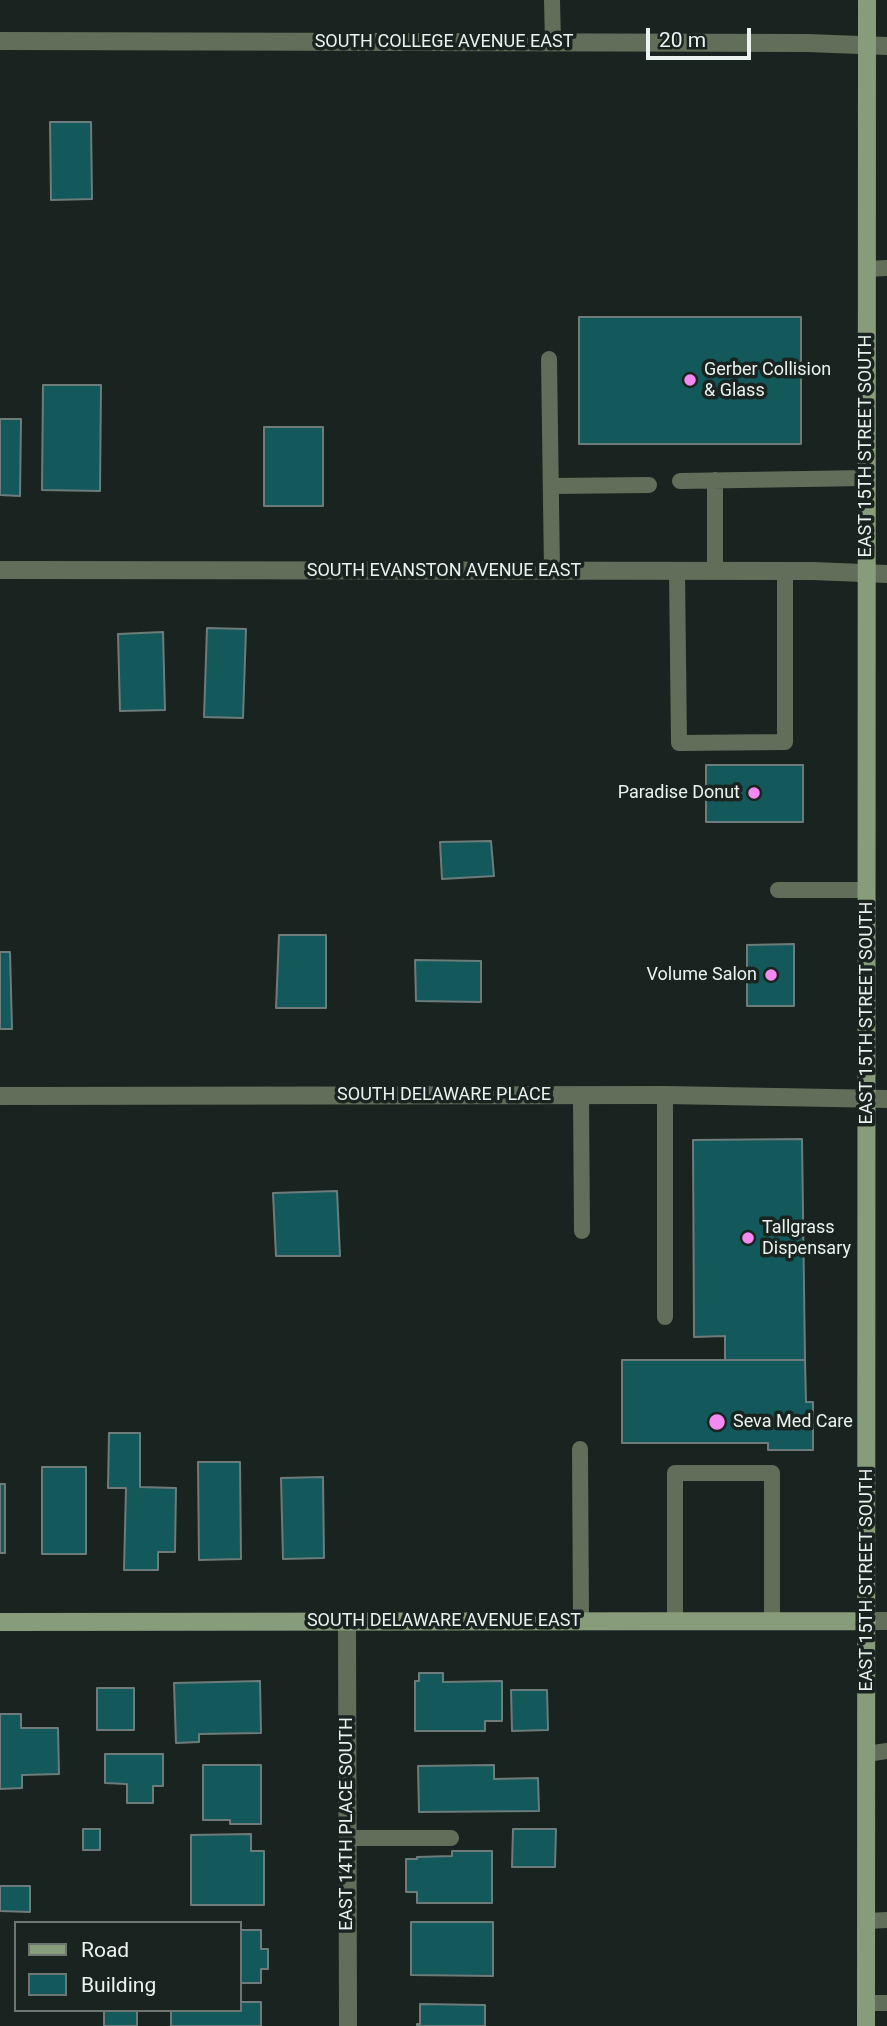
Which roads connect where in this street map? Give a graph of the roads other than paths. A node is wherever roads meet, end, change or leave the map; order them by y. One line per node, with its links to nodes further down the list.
1 (552, 0): 4 (lane)
2 (867, 0): 5 (main road, EAST 15TH STREET SOUTH)
3 (0, 41): 4 (street, SOUTH COLLEGE AVENUE EAST)
4 (553, 43): 5 (street, SOUTH COLLEGE AVENUE EAST)
5 (866, 46): 6 (street, SOUTH COLLEGE AVENUE EAST); 8 (main road, EAST 15TH STREET SOUTH)
6 (887, 47)
7 (887, 268): 8 (lane)
8 (866, 269): 10 (main road, EAST 15TH STREET SOUTH)
9 (549, 359): 14 (lane)
10 (866, 478): 12 (lane); 20 (main road, EAST 15TH STREET SOUTH)
11 (680, 481): 12 (lane)
12 (715, 481): 18 (lane)
13 (649, 485): 14 (lane)
14 (551, 486): 16 (lane)
15 (0, 570): 16 (street, SOUTH EVANSTON AVENUE EAST)
16 (552, 571): 17 (street, SOUTH EVANSTON AVENUE EAST)
17 (677, 571): 18 (street, SOUTH EVANSTON AVENUE EAST); 19 (lane)
18 (715, 571): 19 (street, SOUTH EVANSTON AVENUE EAST)
19 (785, 571): 20 (street, SOUTH EVANSTON AVENUE EAST)
20 (866, 573): 21 (street, SOUTH EVANSTON AVENUE EAST); 23 (main road, EAST 15TH STREET SOUTH)
21 (887, 574)
22 (778, 890): 23 (lane)
23 (867, 890): 27 (main road, EAST 15TH STREET SOUTH)
24 (581, 1095): 25 (street, SOUTH DELAWARE PLACE); 26 (street, SOUTH DELAWARE PLACE); 29 (lane)
25 (665, 1095): 27 (street, SOUTH DELAWARE PLACE); 30 (lane)
26 (0, 1096)
27 (868, 1099): 28 (street, SOUTH DELAWARE PLACE); 35 (main road, EAST 15TH STREET SOUTH)
28 (887, 1099)
29 (582, 1231)
30 (665, 1317)
31 (580, 1449): 32 (lane)
32 (581, 1621): 33 (main road, SOUTH DELAWARE AVENUE EAST); 38 (main road, SOUTH DELAWARE AVENUE EAST)
33 (675, 1621): 34 (main road, SOUTH DELAWARE AVENUE EAST); 34 (lane)
34 (772, 1621): 35 (main road, SOUTH DELAWARE AVENUE EAST)
35 (867, 1621): 36 (street, SOUTH DELAWARE AVENUE EAST); 40 (main road, EAST 15TH STREET SOUTH)
36 (887, 1621)
37 (0, 1622): 38 (main road, SOUTH DELAWARE AVENUE EAST)
38 (347, 1622): 41 (street, EAST 14TH PLACE SOUTH)
39 (887, 1751): 40 (lane)
40 (867, 1754): 44 (main road, EAST 15TH STREET SOUTH)
41 (348, 1838): 42 (lane); 47 (street, EAST 14TH PLACE SOUTH)
42 (451, 1838)
43 (887, 1920): 44 (lane)
44 (867, 1921): 45 (main road, EAST 15TH STREET SOUTH)
45 (866, 2003): 46 (lane); 48 (main road, EAST 15TH STREET SOUTH)
46 (887, 2003)
47 (348, 2026)
48 (866, 2026)

